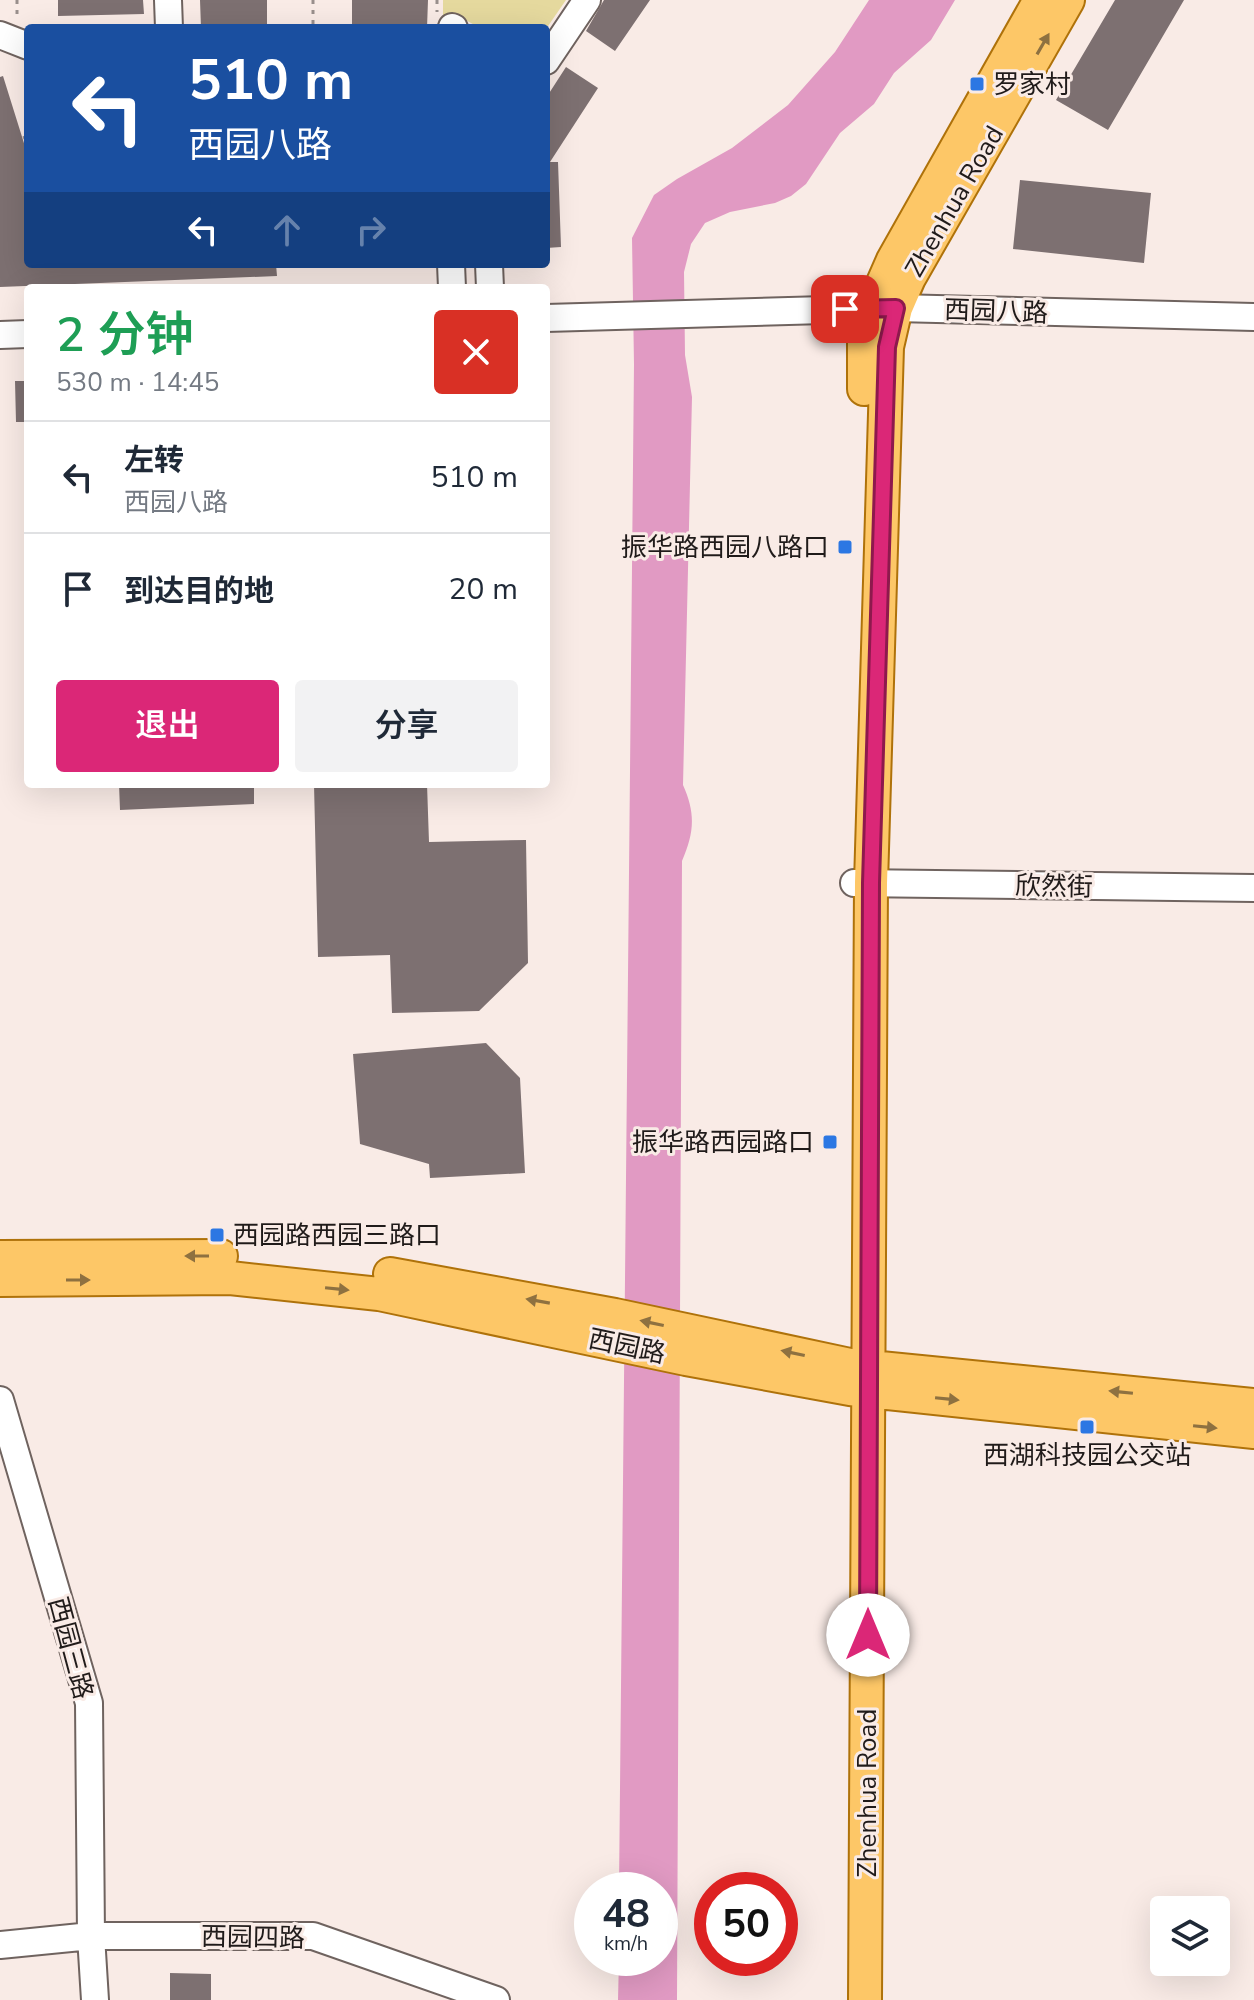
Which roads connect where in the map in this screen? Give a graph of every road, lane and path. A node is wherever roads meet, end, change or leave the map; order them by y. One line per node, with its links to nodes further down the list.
1 (168, 0): 6 (street)
2 (313, 0): 7 (path)
3 (587, 0): 10 (street)
4 (1040, 0): 11 (main road, Zhenhua Road)
5 (1068, 0): 11 (main road, Zhenhua Road, one-way to 5)
6 (169, 24)
7 (313, 24)
8 (0, 35): 9 (street)
9 (24, 44)
10 (550, 55)
11 (884, 308): 12 (street, 西园八路); 13 (street, 西园八路); 16 (main road, Zhenhua Road)
12 (1254, 317)
13 (550, 318)
14 (24, 334): 15 (street)
15 (0, 335)
16 (863, 883): 17 (street, 欣然街); 21 (main road, Zhenhua Road)
17 (1254, 888)
18 (0, 1257): 20 (main road, 西园路, one-way to 18)
19 (0, 1280): 20 (main road, 西园路, one-way to 20)
20 (615, 1330): 21 (main road, 西园路)
21 (860, 1378): 23 (main road, 西园路, one-way to 21); 24 (main road, 西园路, one-way to 24); 29 (main road, Zhenhua Road); 30 (main road, Zhenhua Road)
22 (0, 1400): 25 (street, 西园三路)
23 (1254, 1405)
24 (1254, 1432)
25 (91, 1936): 26 (street, 西园四路); 27 (street, 西园三路); 28 (street, 西园四路)
26 (0, 1945)
27 (95, 2000)
28 (496, 2000)
29 (844, 2000)
30 (865, 2000)

